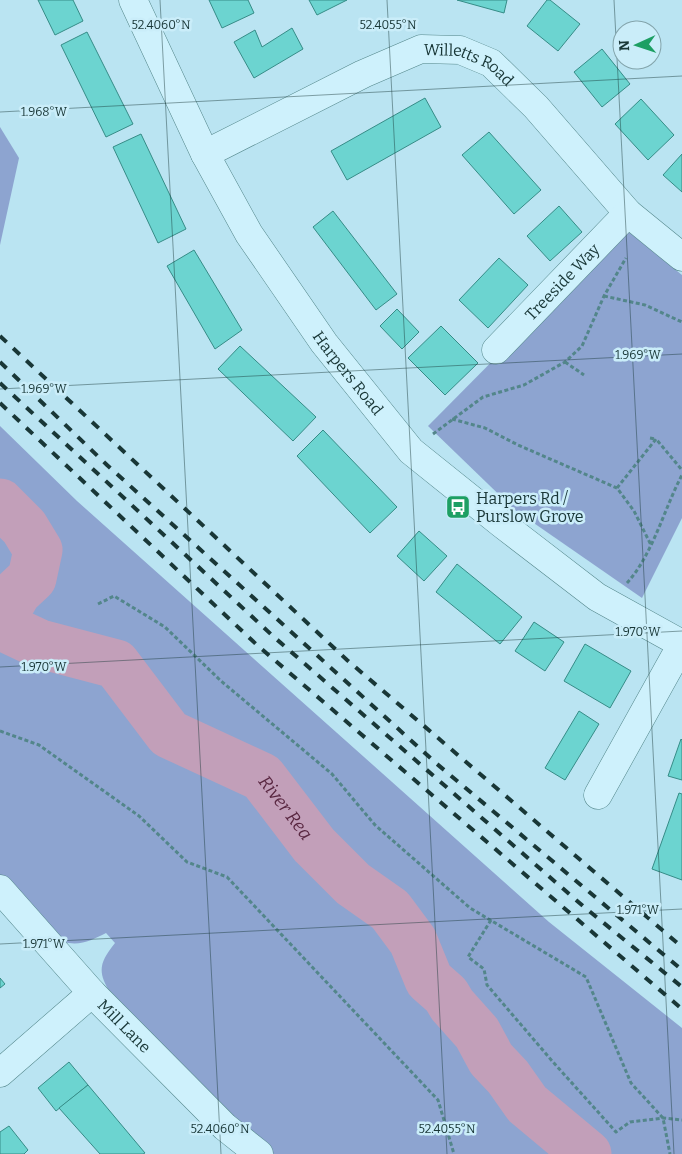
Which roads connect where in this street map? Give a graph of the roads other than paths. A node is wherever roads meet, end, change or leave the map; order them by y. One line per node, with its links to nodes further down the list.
1 (133, 0): 2 (street, Harpers Road)
2 (205, 154): 3 (street, Willetts Road); 6 (street, Harpers Road)
3 (636, 220): 4 (street, Willetts Road); 5 (street, Treeside Way)
4 (682, 257)
5 (496, 350)
6 (682, 644): 7 (street)
7 (598, 795)
8 (0, 889): 9 (street, Mill Lane)
9 (92, 993): 10 (street); 11 (street, Mill Lane)
10 (0, 1073)
11 (259, 1154)

